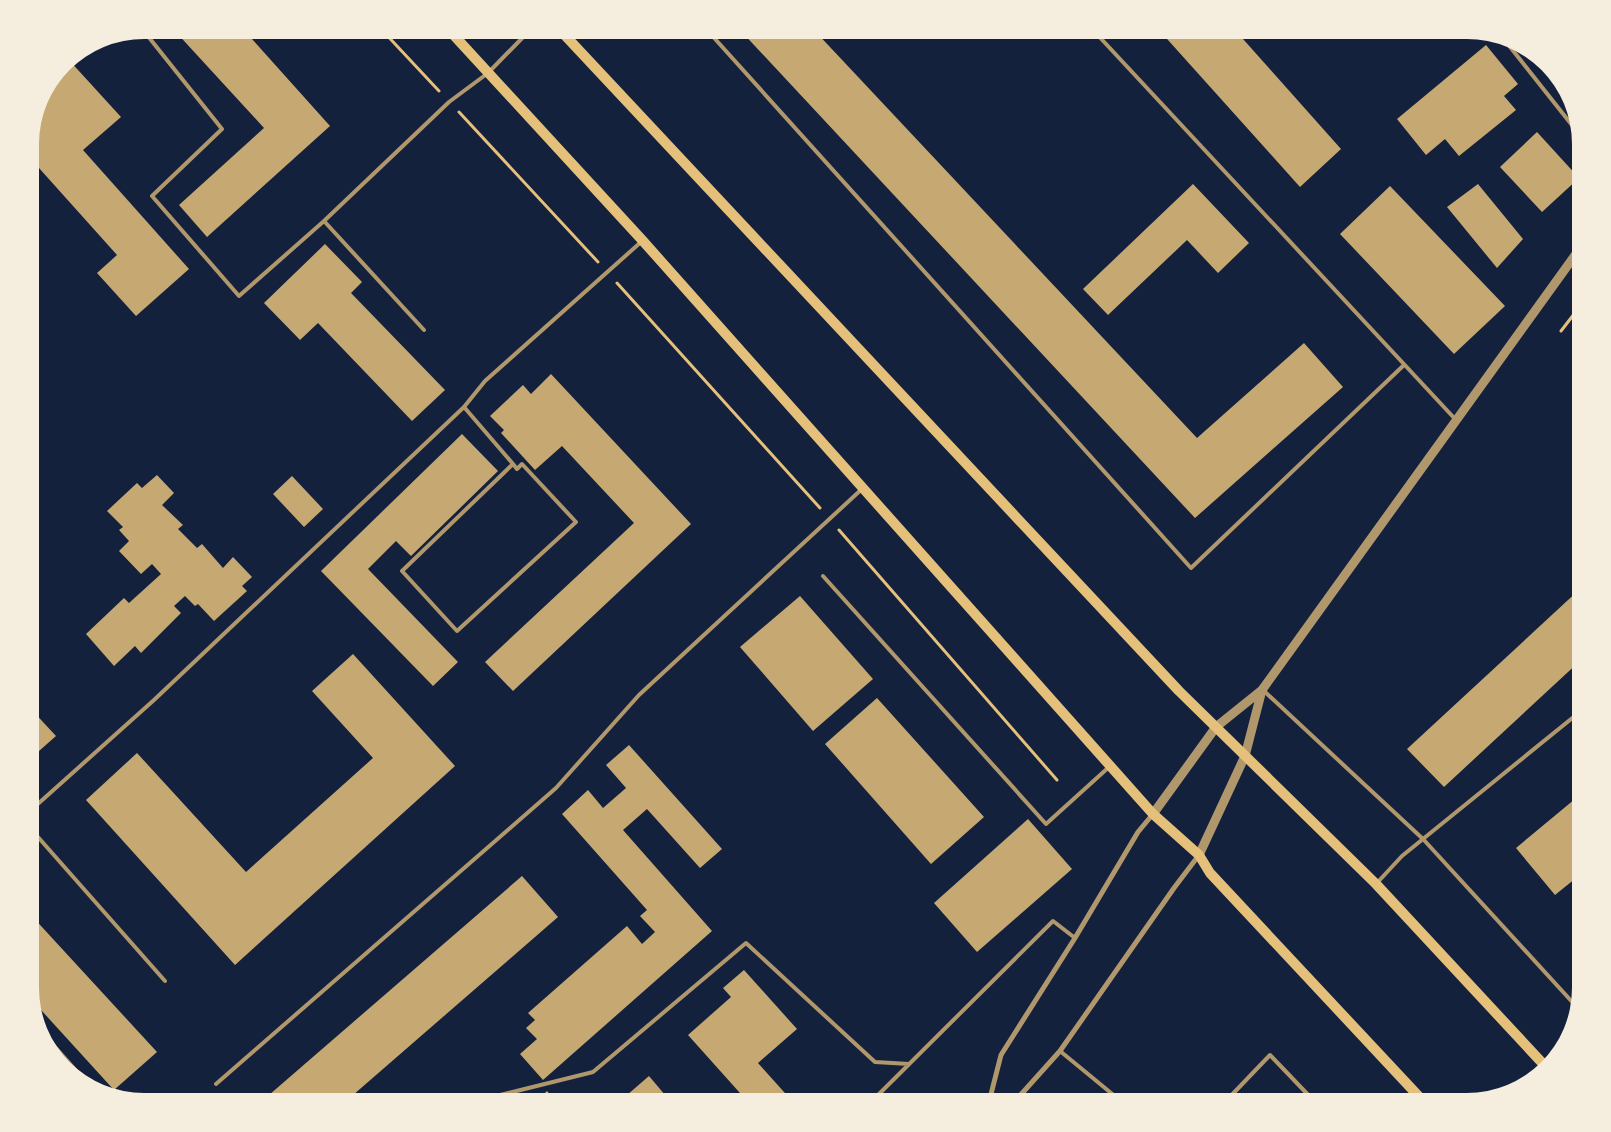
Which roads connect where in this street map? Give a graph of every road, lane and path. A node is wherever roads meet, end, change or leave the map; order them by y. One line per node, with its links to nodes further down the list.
1 (151, 39): 12 (lane)
2 (390, 39): 10 (path)
3 (456, 39): 9 (main road)
4 (521, 39): 9 (lane)
5 (568, 39): 28 (main road)
6 (715, 39): 19 (lane)
7 (1101, 39): 19 (lane)
8 (1512, 49): 11 (lane)
9 (488, 73): 10 (lane); 13 (main road)
10 (449, 102): 12 (lane); 15 (path)
11 (1570, 122)
12 (324, 222): 17 (lane)
13 (643, 241): 15 (lane); 23 (main road)
14 (1572, 259): 21 (street)
15 (608, 273): 20 (lane); 24 (path)
16 (1572, 317): 18 (path)
17 (424, 330)
18 (1561, 331)
19 (1404, 365): 21 (lane)
20 (464, 407): 22 (lane); 32 (lane)
21 (1456, 420): 26 (street)
22 (514, 464): 22 (lane)
23 (863, 488): 24 (lane); 30 (main road)
24 (830, 519): 31 (path); 44 (lane)
25 (823, 576): 30 (lane)
26 (1262, 690): 28 (street); 29 (street); 35 (lane)
27 (1572, 718): 35 (lane)
28 (1216, 727): 29 (main road); 33 (street)
29 (1245, 756): 36 (street); 37 (main road)
30 (1111, 766): 33 (main road)
31 (1057, 780)
32 (39, 804)
33 (1154, 814): 36 (main road); 38 (street)
34 (39, 838): 39 (lane)
35 (1423, 838): 37 (lane); 40 (lane)
36 (1199, 856): 41 (street); 52 (main road)
37 (1376, 884): 42 (main road)
38 (1075, 938): 43 (lane); 47 (street)
39 (165, 980)
40 (1571, 1001)
41 (1060, 1051): 48 (street); 49 (lane)
42 (1541, 1062)
43 (909, 1064): 45 (lane); 46 (lane)
44 (216, 1084)
45 (508, 1093)
46 (880, 1093)
47 (991, 1093)
48 (1022, 1093)
49 (1111, 1093)
50 (1234, 1093): 51 (lane)
51 (1306, 1093)
52 (1416, 1093)

